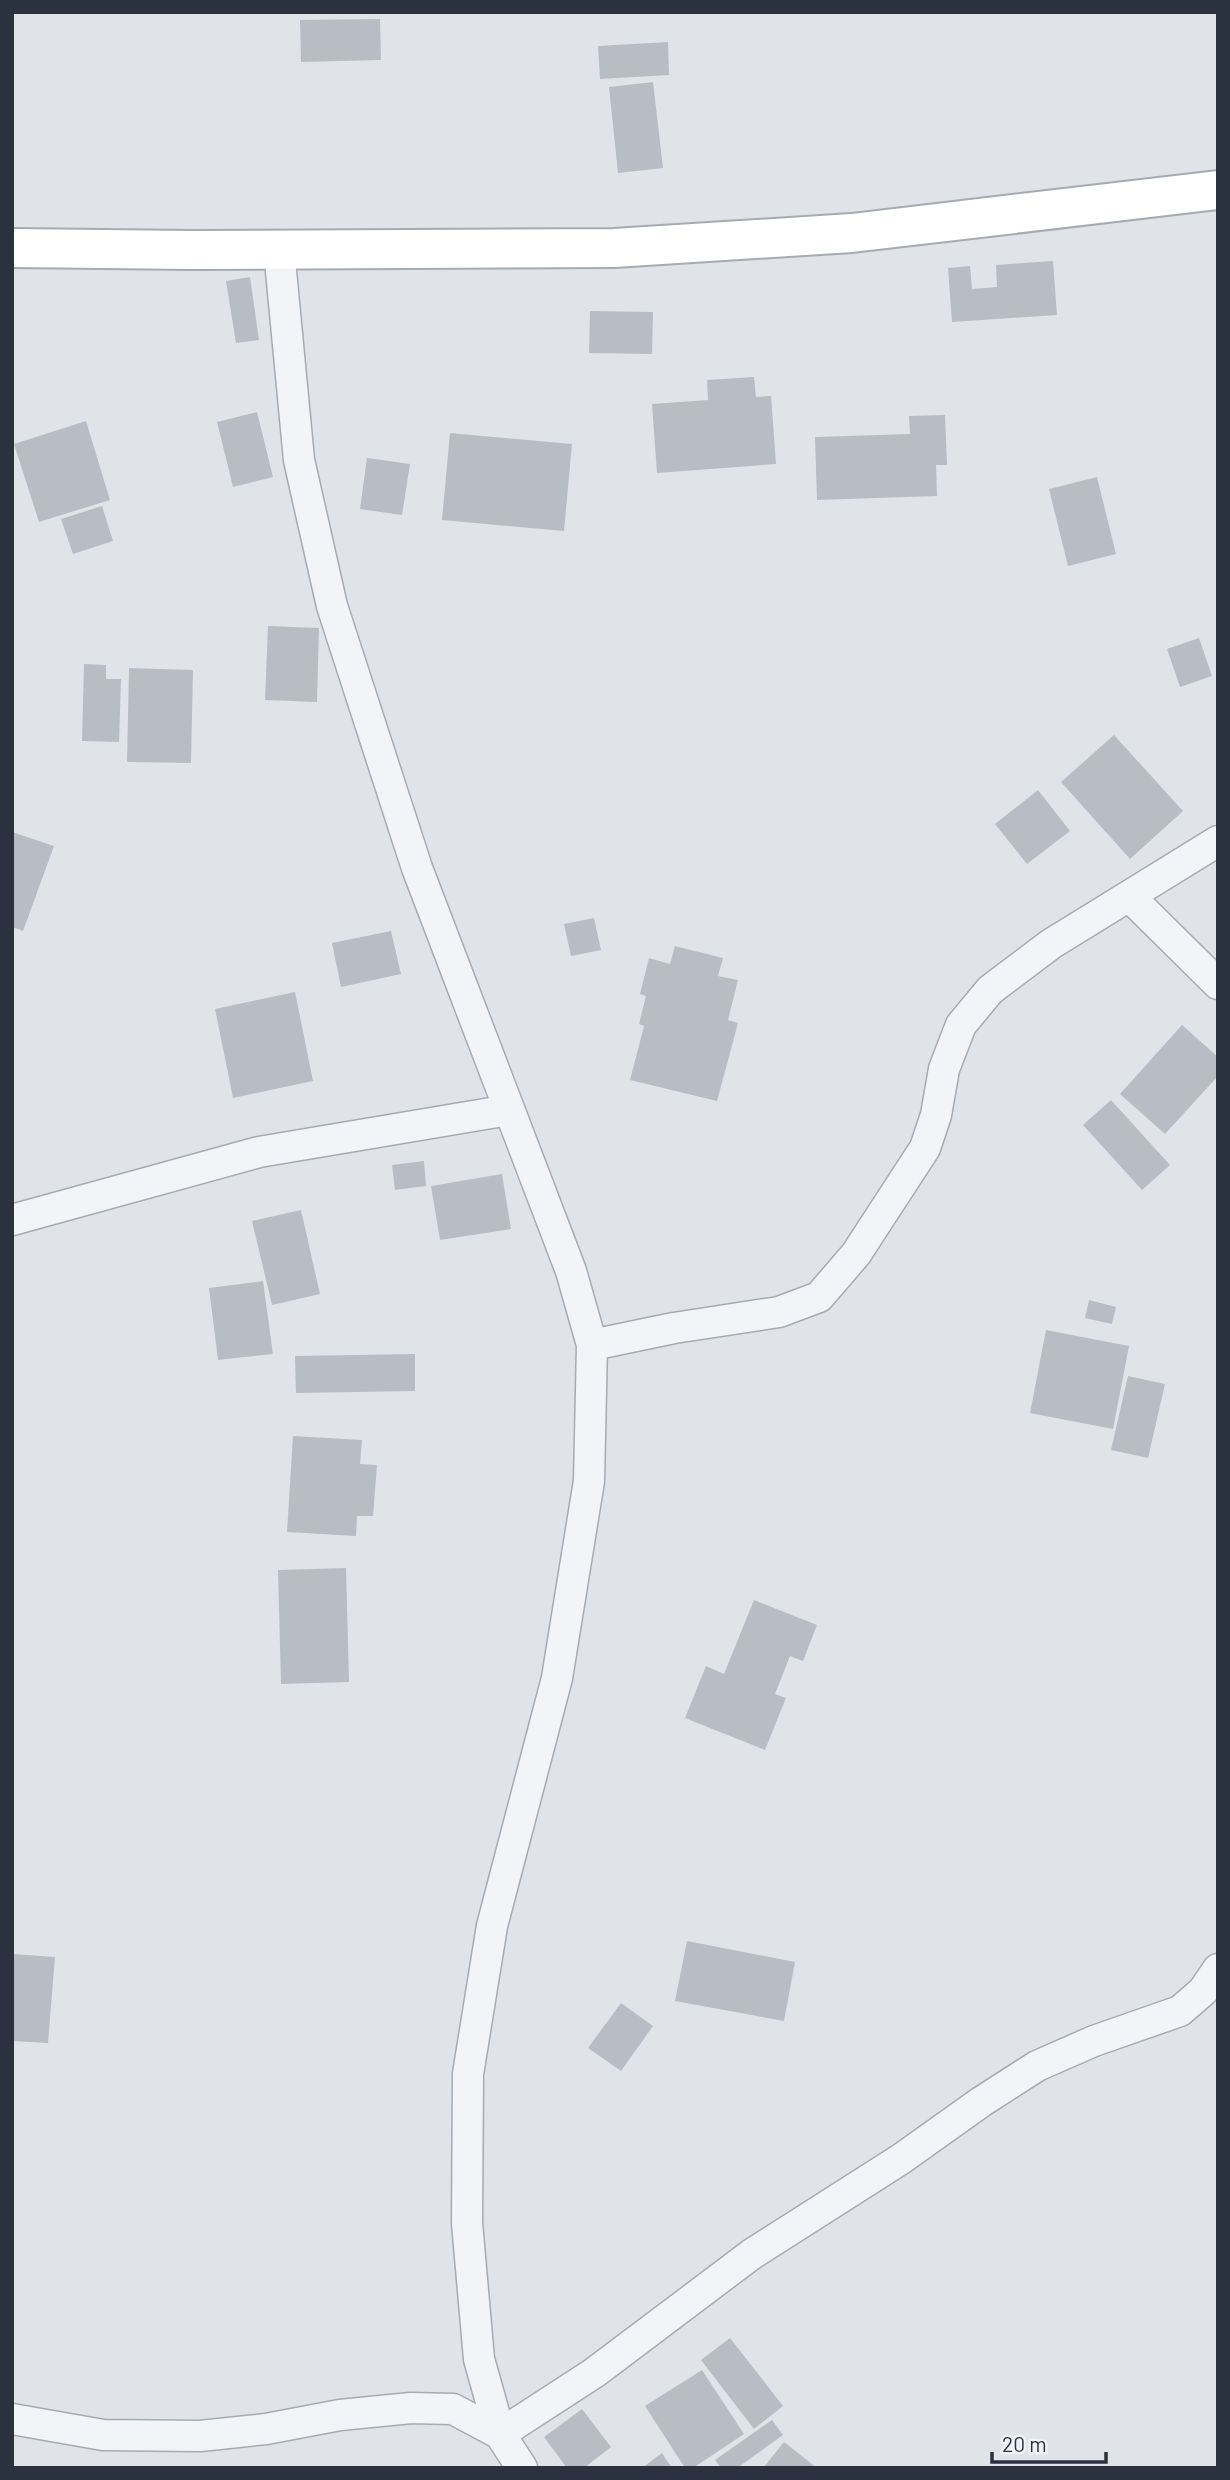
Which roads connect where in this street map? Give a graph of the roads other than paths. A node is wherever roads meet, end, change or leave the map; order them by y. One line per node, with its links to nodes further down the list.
1 (1218, 190): 3 (main road)
2 (12, 247): 3 (main road)
3 (279, 250): 7 (street)
4 (1218, 841): 5 (street)
5 (1129, 897): 6 (street); 9 (street)
6 (1218, 984)
7 (509, 1110): 8 (street); 9 (street)
8 (12, 1220)
9 (592, 1346): 12 (street)
10 (1218, 1969): 12 (street)
11 (12, 2418): 12 (street)
12 (500, 2434): 13 (street)
13 (522, 2468)

